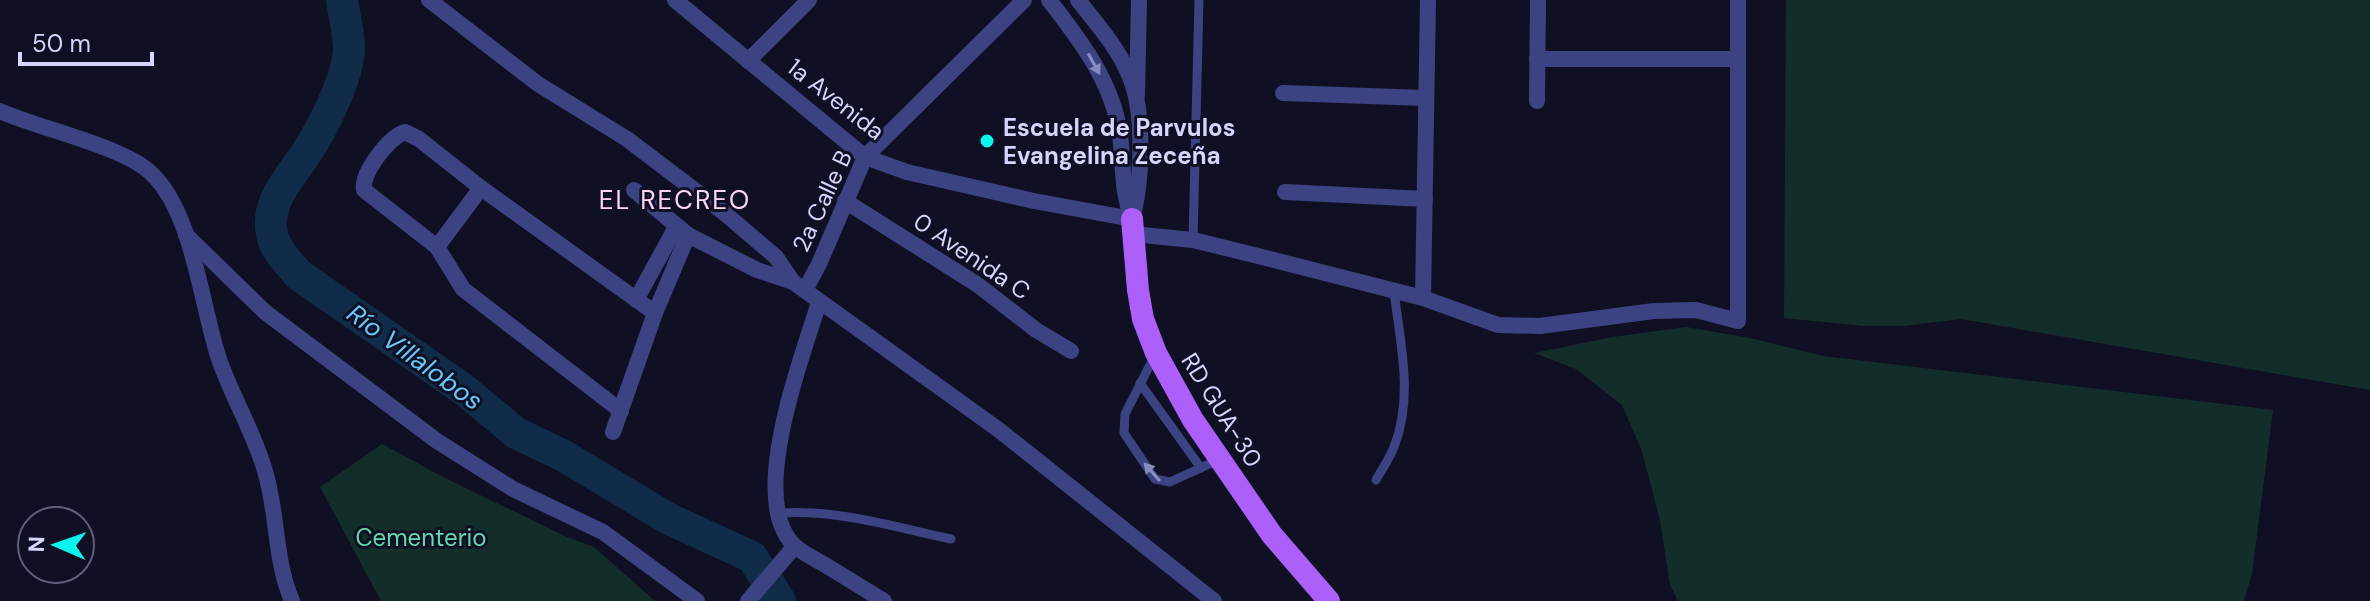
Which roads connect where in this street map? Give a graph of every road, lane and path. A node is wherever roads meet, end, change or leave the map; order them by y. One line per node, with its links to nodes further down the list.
1 (429, 0): 32 (street)
2 (675, 0): 14 (street, 1a Avenida)
3 (809, 0): 14 (street)
4 (1024, 0): 21 (street, 2a Calle B)
5 (1049, 0): 19 (street, one-way to 19)
6 (1078, 0): 18 (street)
7 (1139, 0): 18 (street)
8 (1199, 0): 30 (lane)
9 (1428, 0): 16 (street)
10 (1538, 0): 12 (street)
11 (1738, 0): 13 (street)
12 (1537, 59): 13 (street); 17 (street)
13 (1738, 59): 34 (street, 1a Avenida)
14 (748, 61): 21 (street, 1a Avenida)
15 (1283, 93): 16 (street)
16 (1426, 98): 25 (street)
17 (1537, 101)
18 (1136, 104): 19 (street); 27 (street)
19 (1114, 109): 27 (street)
20 (0, 111): 29 (street)
21 (865, 157): 26 (street, 2a Calle B); 27 (street, 1a Avenida)
22 (481, 188): 31 (street); 31 (street); 35 (street)
23 (634, 190): 28 (street)
24 (1285, 192): 25 (street)
25 (1425, 199): 34 (street)
26 (845, 201): 32 (street, 2a Calle B); 38 (street, 0 Avenida C)
27 (1132, 226): 30 (street, 1a Avenida); 39 (main road, RD GUA-30)
28 (682, 231): 32 (street); 35 (street); 37 (street)
29 (186, 235): 48 (street); 49 (street)
30 (1193, 240): 33 (street, 1a Avenida)
31 (437, 247): 41 (street)
32 (799, 286): 36 (street)
33 (1394, 291): 34 (street, 1a Avenida); 44 (lane)
34 (1423, 298)
35 (636, 300): 37 (street)
36 (819, 302): 45 (street); 52 (street)
37 (655, 313): 41 (street)
38 (1071, 351)
39 (1156, 353): 40 (lane); 43 (main road, RD GUA-30)
40 (1140, 383): 43 (lane); 43 (lane, one-way to 40)
41 (621, 411): 42 (street)
42 (613, 432)
43 (1211, 463): 53 (main road, RD GUA-30)
44 (1376, 480)
45 (779, 513): 46 (lane); 47 (street)
46 (951, 539)
47 (795, 546): 50 (street); 51 (street)
48 (292, 601)
49 (697, 601)
50 (748, 601)
51 (884, 601)
52 (1214, 601)
53 (1329, 601)

